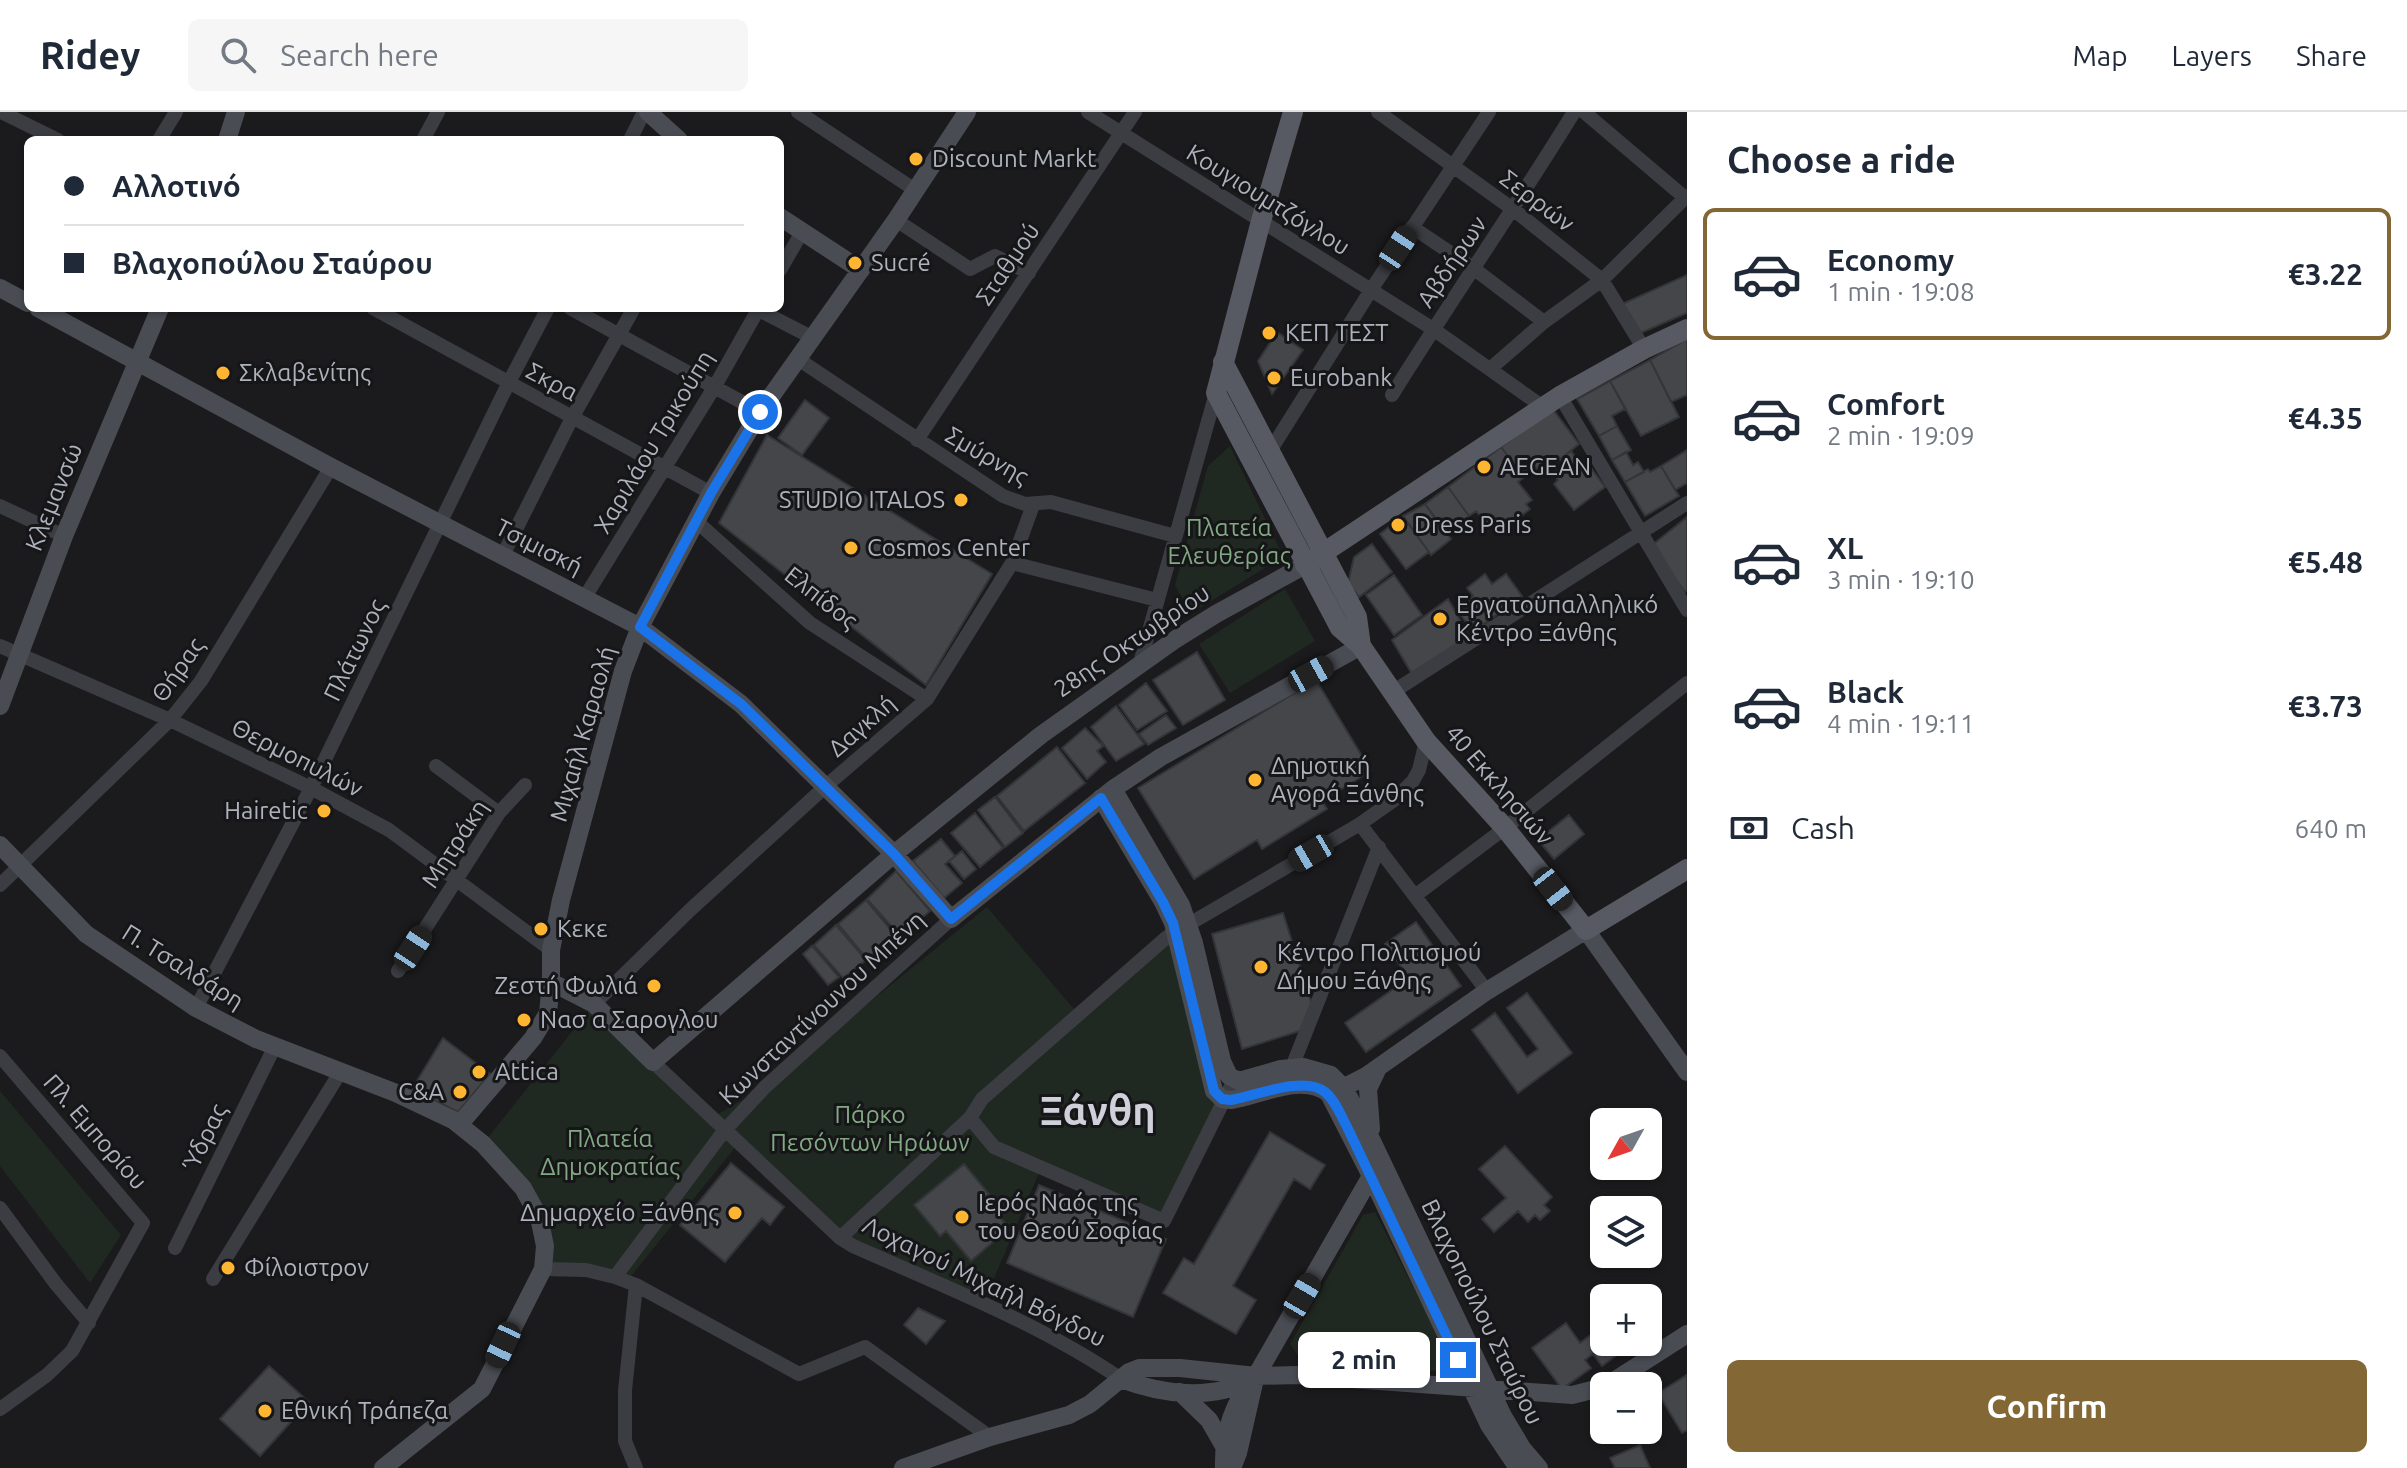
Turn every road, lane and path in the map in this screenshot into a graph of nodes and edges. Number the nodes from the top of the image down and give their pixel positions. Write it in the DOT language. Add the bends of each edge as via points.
graph roads {
  1 [pos="1,112"];
  2 [pos="176,112"];
  3 [pos="236,112"];
  4 [pos="438,112"];
  5 [pos="646,112"];
  6 [pos="798,112"];
  7 [pos="967,112"];
  8 [pos="1088,112"];
  9 [pos="1135,112"];
  10 [pos="1293,112"];
  11 [pos="1378,112"];
  12 [pos="1489,112"];
  13 [pos="1574,112"];
  14 [pos="1584,112"];
  15 [pos="1121,134"];
  16 [pos="50,136"];
  17 [pos="161,136"];
  18 [pos="228,136"];
  19 [pos="425,136"];
  20 [pos="632,136"];
  21 [pos="674,136"];
  22 [pos="1451,166"];
  23 [pos="915,190"];
  24 [pos="1686,196"];
  25 [pos="1514,210"];
  26 [pos="784,220"];
  27 [pos="896,220"];
  28 [pos="1261,221"];
  29 [pos="1412,227"];
  30 [pos="802,232"];
  31 [pos="784,263"];
  32 [pos="1473,268"];
  33 [pos="861,270"];
  34 [pos="1029,273"];
  35 [pos="1602,280"];
  36 [pos="0,288"];
  37 [pos="1371,290"];
  38 [pos="24,301"];
  39 [pos="46,312"];
  40 [pos="158,312"];
  41 [pos="380,312"];
  42 [pos="546,312"];
  43 [pos="577,312"];
  44 [pos="632,312"];
  45 [pos="755,312"];
  46 [pos="764,312"];
  47 [pos="1544,322"];
  48 [pos="1433,329"];
  49 [pos="1687,329"];
  50 [pos="619,335"];
  51 [pos="813,338"];
  52 [pos="1644,349"];
  53 [pos="798,359"];
  54 [pos="136,360"];
  55 [pos="1223,362"];
  56 [pos="1491,368"];
  57 [pos="508,384"];
  58 [pos="715,386"];
  59 [pos="1216,393"];
  60 [pos="1392,395"];
  61 [pos="1552,401"];
  62 [pos="760,412"];
  63 [pos="572,418"];
  64 [pos="917,440"];
  65 [pos="1270,451"];
  66 [pos="331,467"];
  67 [pos="664,467"];
  68 [pos="711,493"];
  69 [pos="1687,503"];
  70 [pos="1033,505"];
  71 [pos="0,506"];
  72 [pos="696,521"];
  73 [pos="442,523"];
  74 [pos="1642,533"];
  75 [pos="64,536"];
  76 [pos="1175,536"];
  77 [pos="1324,553"];
  78 [pos="503,555"];
  79 [pos="1012,563"];
  80 [pos="1305,565"];
  81 [pos="585,597"];
  82 [pos="1157,600"];
  83 [pos="1687,610"];
  84 [pos="640,627"];
  85 [pos="0,646"];
  86 [pos="1361,646"];
  87 [pos="18,654"];
  88 [pos="1140,663"];
  89 [pos="1687,683"];
  90 [pos="1391,693"];
  91 [pos="927,699"];
  92 [pos="0,706"];
  93 [pos="170,720"];
  94 [pos="1426,741"];
  95 [pos="436,766"];
  96 [pos="525,785"];
  97 [pos="826,786"];
  98 [pos="311,788"];
  99 [pos="1107,793"];
  100 [pos="499,813"];
  101 [pos="1360,824"];
  102 [pos="1505,828"];
  103 [pos="0,845"];
  104 [pos="1379,847"];
  105 [pos="894,854"];
  106 [pos="21,866"];
  107 [pos="1687,869"];
  108 [pos="457,882"];
  109 [pos="0,885"];
  110 [pos="1416,895"];
  111 [pos="951,919"];
  112 [pos="1182,928"];
  113 [pos="1586,930"];
  114 [pos="551,950"];
  115 [pos="398,971"];
  116 [pos="551,982"];
  117 [pos="1487,991"];
  118 [pos="594,1004"];
  119 [pos="196,1008"];
  120 [pos="275,1046"];
  121 [pos="0,1056"];
  122 [pos="653,1062"];
  123 [pos="1292,1067"];
  124 [pos="1378,1067"];
  125 [pos="341,1071"];
  126 [pos="1687,1072"];
  127 [pos="1234,1080"];
  128 [pos="1336,1091"];
  129 [pos="1224,1100"];
  130 [pos="970,1118"];
  131 [pos="459,1125"];
  132 [pos="724,1131"];
  133 [pos="1373,1143"];
  134 [pos="1371,1176"];
  135 [pos="0,1208"];
  136 [pos="840,1238"];
  137 [pos="175,1248"];
  138 [pos="543,1269"];
  139 [pos="615,1277"];
  140 [pos="213,1279"];
  141 [pos="636,1285"];
  142 [pos="89,1323"];
  143 [pos="1687,1334"];
  144 [pos="1627,1372"];
  145 [pos="1256,1376"];
  146 [pos="1121,1379"];
  147 [pos="1480,1387"];
  148 [pos="1590,1390"];
  149 [pos="1180,1392"];
  150 [pos="0,1409"];
  151 [pos="990,1437"];
  152 [pos="1225,1448"];
  153 [pos="383,1468"];
  154 [pos="636,1468"];
  155 [pos="903,1468"];
  156 [pos="1224,1468"];
  157 [pos="1232,1468"];
  158 [pos="1518,1468"];
  159 [pos="1539,1468"];
  1 -- 16 [label="street"];
  2 -- 17 [label="street"];
  3 -- 18 [label="street"];
  4 -- 19 [label="street"];
  5 -- 20 [label="street"];
  5 -- 21 [label="street"];
  6 -- 23 [label="street"];
  7 -- 23 [label="street, Μιχαήλ Καραολή"];
  8 -- 15 [label="street, Κουγιουμτζόγλου"];
  9 -- 15 [label="street, Σταθμού"];
  10 -- 28 [label="main road"];
  11 -- 22 [label="street, Σερρών"];
  12 -- 22 [label="street"];
  13 -- 25 [label="street, Αβδήρων"];
  14 -- 24 [label="street"];
  15 -- 28 [label="street, Κουγιουμτζόγλου"];
  15 -- 34 [label="street, Σταθμού"];
  22 -- 25 [label="street, Σερρών"];
  22 -- 29 [label="street"];
  23 -- 27 [label="street, Μιχαήλ Καραολή"];
  24 -- 35 [label="street"];
  25 -- 32 [label="street, Αβδήρων"];
  25 -- 35 [label="street, Σερρών"];
  26 -- 30 [label="street"];
  27 -- 33 [label="street, Μιχαήλ Καραολή"];
  27 -- 34 [label="street" via="970,269 995,256"];
  28 -- 37 [label="street, Κουγιουμτζόγλου"];
  28 -- 55 [label="main road"];
  29 -- 32 [label="street"];
  29 -- 37 [label="street"];
  30 -- 31 [label="street"];
  30 -- 33 [label="street"];
  32 -- 47 [label="street"];
  32 -- 48 [label="street, Αβδήρων"];
  33 -- 51 [label="street, Μιχαήλ Καραολή"];
  34 -- 64 [label="street, Σταθμού"];
  35 -- 47 [label="street"];
  35 -- 52 [label="street, Σερρών"];
  36 -- 38 [label="street"];
  37 -- 48 [label="street, Κουγιουμτζόγλου"];
  37 -- 65 [label="street"];
  39 -- 54 [label="street, Τσιμισκή"];
  40 -- 54 [label="street, Κλεμανσώ"];
  41 -- 57 [label="street, Σκρα"];
  42 -- 57 [label="street, Πλάτωνος"];
  43 -- 50 [label="street"];
  44 -- 50 [label="street"];
  45 -- 58 [label="street, Χαριλάου Τρικούπη"];
  46 -- 51 [label="street"];
  47 -- 56 [label="street"];
  48 -- 56 [label="street, Κουγιουμτζόγλου"];
  48 -- 60 [label="street, Αβδήρων"];
  49 -- 52 [label="main road, 28ης Οκτωβρίου"];
  50 -- 58 [label="street"];
  50 -- 63 [label="street"];
  51 -- 53 [label="street, Μιχαήλ Καραολή"];
  52 -- 61 [label="main road, 28ης Οκτωβρίου"];
  53 -- 62 [label="street, Μιχαήλ Καραολή"];
  53 -- 64 [label="street, Σμύρνης"];
  54 -- 66 [label="street, Τσιμισκή"];
  54 -- 75 [label="street, Κλεμανσώ"];
  55 -- 59 [label="main road"];
  55 -- 65 [label="main road, 40 Εκκλησιών"];
  56 -- 61 [label="street, Κουγιουμτζόγλου"];
  57 -- 63 [label="street, Σκρα"];
  57 -- 73 [label="street, Πλάτωνος"];
  58 -- 62 [label="street"];
  58 -- 67 [label="street, Χαριλάου Τρικούπη"];
  59 -- 76 [label="street"];
  59 -- 80 [label="main road, 40 Εκκλησιών"];
  61 -- 74 [label="street"];
  61 -- 77 [label="main road, 28ης Οκτωβρίου"];
  62 -- 68 [label="street, Μιχαήλ Καραολή"];
  63 -- 67 [label="street, Σκρα"];
  63 -- 78 [label="street"];
  64 -- 70 [label="street, Σμύρνης" via="1003,496"];
  65 -- 77 [label="main road, 40 Εκκλησιών"];
  66 -- 73 [label="street, Τσιμισκή"];
  66 -- 93 [label="street, Θήρας" via="201,681"];
  67 -- 68 [label="street, Σκρα"];
  67 -- 81 [label="street, Χαριλάου Τρικούπη"];
  68 -- 72 [label="street, Μιχαήλ Καραολή"];
  69 -- 74 [label="street"];
  70 -- 76 [label="street, Σμύρνης" via="1051,502"];
  70 -- 79 [label="street, Δαγκλή"];
  71 -- 75 [label="street"];
  72 -- 84 [label="street, Μιχαήλ Καραολή"];
  72 -- 91 [label="street, Ελπίδος" via="810,623"];
  73 -- 78 [label="street, Τσιμισκή"];
  73 -- 98 [label="street, Πλάτωνος"];
  74 -- 83 [label="street"];
  74 -- 90 [label="street"];
  75 -- 87 [label="street, Κλεμανσώ"];
  76 -- 82 [label="street"];
  77 -- 80 [label="main road, 28ης Οκτωβρίου"];
  77 -- 86 [label="main road, 40 Εκκλησιών" via="1357,617"];
  78 -- 81 [label="street, Τσιμισκή"];
  79 -- 82 [label="street"];
  79 -- 91 [label="street, Δαγκλή"];
  80 -- 86 [label="main road, 40 Εκκλησιών" via="1340,628"];
  80 -- 88 [label="street, 28ης Οκτωβρίου"];
  81 -- 84 [label="street, Τσιμισκή"];
  82 -- 88 [label="street"];
  84 -- 97 [label="street, Τσιμισκή" via="741,704"];
  84 -- 114 [label="street, Μιχαήλ Καραολή" via="613,707"];
  85 -- 87 [label="street, Θερμοπυλών"];
  86 -- 90 [label="main road, 40 Εκκλησιών"];
  86 -- 99 [label="street" via="1161,757"];
  87 -- 92 [label="street, Κλεμανσώ"];
  87 -- 93 [label="street, Θερμοπυλών"];
  88 -- 105 [label="street, 28ης Οκτωβρίου"];
  89 -- 102 [label="street"];
  90 -- 94 [label="main road, 40 Εκκλησιών"];
  91 -- 97 [label="street, Δαγκλή"];
  93 -- 98 [label="street, Θερμοπυλών"];
  93 -- 106 [label="street, Θήρας"];
  94 -- 101 [label="street" via="1413,781"];
  94 -- 102 [label="main road, 40 Εκκλησιών"];
  95 -- 100 [label="street"];
  96 -- 100 [label="street, Μητράκη"];
  97 -- 105 [label="street, Τσιμισκή"];
  97 -- 118 [label="street, Δαγκλή"];
  98 -- 108 [label="street, Θερμοπυλών" via="389,830"];
  98 -- 119 [label="street, Πλάτωνος"];
  99 -- 111 [label="street"];
  99 -- 112 [label="street"];
  100 -- 108 [label="street, Μητράκη"];
  101 -- 104 [label="street"];
  101 -- 112 [label="street"];
  102 -- 110 [label="street"];
  102 -- 113 [label="main road, 40 Εκκλησιών"];
  103 -- 106 [label="street, Π. Τσαλδάρη"];
  104 -- 110 [label="street"];
  104 -- 123 [label="street"];
  105 -- 111 [label="street, Τσιμισκή"];
  105 -- 122 [label="street, 28ης Οκτωβρίου"];
  106 -- 109 [label="street, Θήρας"];
  106 -- 119 [label="street, Π. Τσαλδάρη" via="86,934"];
  107 -- 113 [label="main road"];
  108 -- 114 [label="street, Θερμοπυλών"];
  108 -- 115 [label="street, Μητράκη"];
  110 -- 117 [label="street"];
  111 -- 132 [label="street, Κωνσταντίνουνου Μπένη" via="765,1087"];
  112 -- 127 [label="street" via="1222,1061"];
  112 -- 129 [label="street" via="1210,1078"];
  112 -- 130 [label="street" via="982,1099"];
  113 -- 117 [label="street"];
  113 -- 126 [label="street, 40 Εκκλησιών"];
  114 -- 116 [label="street, Μιχαήλ Καραολή"];
  116 -- 118 [label="street"];
  116 -- 131 [label="street, Μιχαήλ Καραολή" via="544,1022"];
  117 -- 124 [label="street"];
  118 -- 122 [label="street"];
  119 -- 120 [label="street, Π. Τσαλδάρη"];
  120 -- 125 [label="street, Π. Τσαλδάρη"];
  120 -- 137 [label="street, Ύδρας"];
  121 -- 142 [label="street, Πλ. Εμπορίου" via="143,1223"];
  122 -- 132 [label="street, Λοχαγού Μιχαήλ Βόγδου"];
  123 -- 127 [label="street"];
  123 -- 128 [label="street" via="1323,1072"];
  124 -- 128 [label="street"];
  124 -- 133 [label="street" via="1368,1089"];
  125 -- 131 [label="street, Π. Τσαλδάρη"];
  125 -- 140 [label="street"];
  127 -- 129 [label="street"];
  128 -- 129 [label="street" via="1300,1085"];
  128 -- 133 [label="street, Βλαχοπούλου Σταύρου"];
  128 -- 134 [label="street, Βλαχοπούλου Σταύρου"];
  129 -- 130 [label="street" via="1164,1221 994,1147"];
  130 -- 136 [label="street"];
  131 -- 138 [label="street, Π. Τσαλδάρη" via="523,1188 539,1217"];
  132 -- 136 [label="street, Λοχαγού Μιχαήλ Βόγδου"];
  132 -- 139 [label="street, Κωνσταντίνουνου Μπένη"];
  133 -- 134 [label="street"];
  133 -- 147 [label="street, Βλαχοπούλου Σταύρου"];
  134 -- 145 [label="street"];
  134 -- 147 [label="street, Βλαχοπούλου Σταύρου"];
  135 -- 142 [label="street"];
  136 -- 146 [label="street, Λοχαγού Μιχαήλ Βόγδου" via="983,1304"];
  138 -- 139 [label="street"];
  138 -- 153 [label="street" via="482,1389"];
  139 -- 141 [label="street"];
  141 -- 151 [label="street" via="799,1374 865,1347"];
  141 -- 154 [label="street" via="625,1441"];
  142 -- 150 [label="street" via="54,1369"];
  143 -- 144 [label="street"];
  145 -- 146 [label="street, Λοχαγού Μιχαήλ Βόγδου" via="1139,1368"];
  145 -- 147 [label="street"];
  145 -- 149 [label="street, Λοχαγού Μιχαήλ Βόγδου" via="1215,1393"];
  145 -- 152 [label="street" via="1236,1402"];
  145 -- 157 [label="street"];
  146 -- 149 [label="street, Λοχαγού Μιχαήλ Βόγδου"];
  146 -- 151 [label="street" via="1082,1409"];
  147 -- 148 [label="street" via="1572,1395"];
  147 -- 158 [label="street, Βλαχοπούλου Σταύρου" via="1489,1425"];
  147 -- 159 [label="street, Βλαχοπούλου Σταύρου"];
  149 -- 152 [label="street" via="1201,1410"];
  151 -- 155 [label="street"];
  152 -- 156 [label="street"];
}
